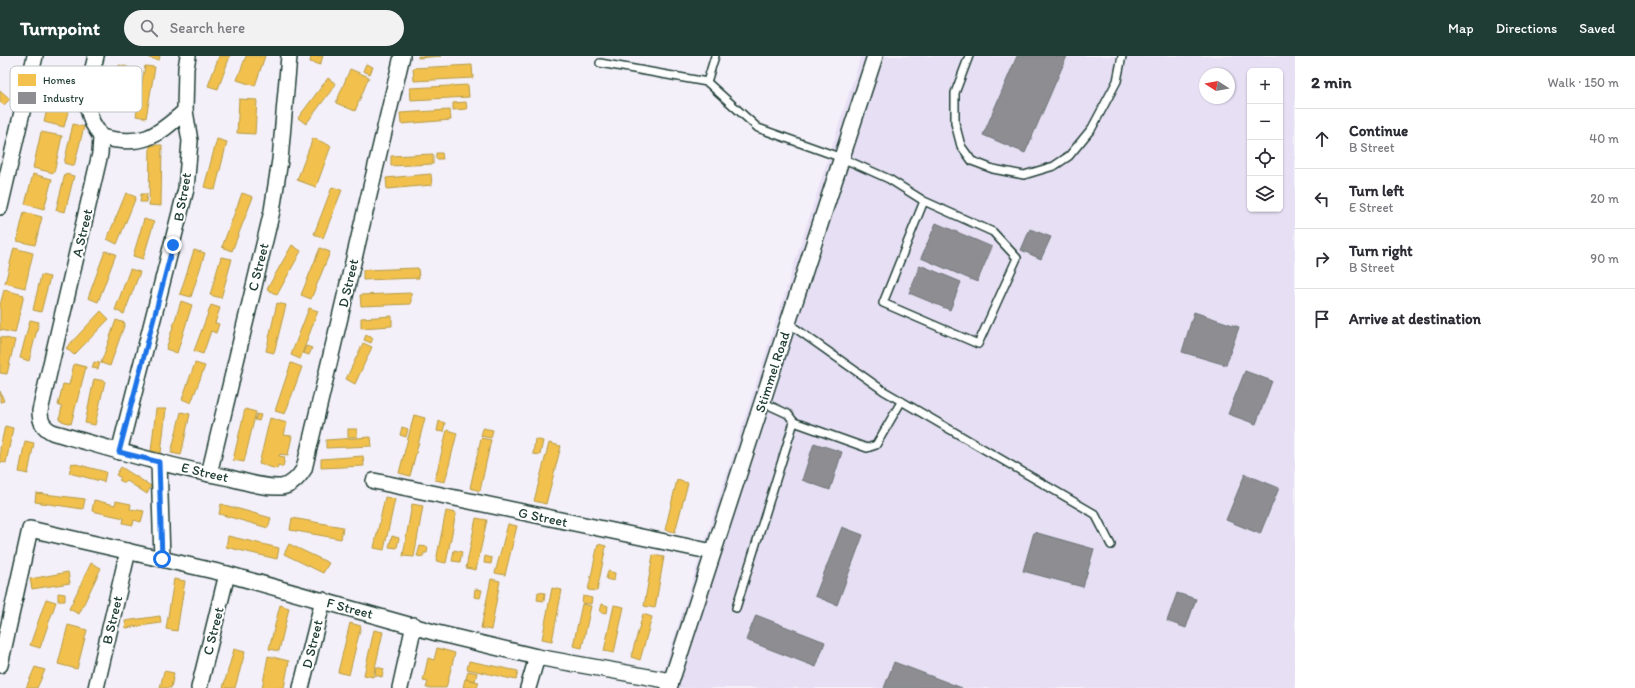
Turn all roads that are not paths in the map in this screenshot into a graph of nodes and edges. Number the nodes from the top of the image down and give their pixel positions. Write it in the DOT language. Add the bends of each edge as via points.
graph roads {
  1 [pos="35,56"];
  2 [pos="96,56"];
  3 [pos="188,56"];
  4 [pos="288,56"];
  5 [pos="402,56"];
  6 [pos="715,56"];
  7 [pos="875,56"];
  8 [pos="969,56"];
  9 [pos="1122,56"];
  10 [pos="600,63"];
  11 [pos="33,66"];
  12 [pos="94,66"];
  13 [pos="707,82"];
  14 [pos="185,111"];
  15 [pos="22,112"];
  16 [pos="89,112"];
  17 [pos="101,137"];
  18 [pos="842,158"];
  19 [pos="924,201"];
  20 [pos="0,207"];
  21 [pos="788,323"];
  22 [pos="762,402"];
  23 [pos="901,402"];
  24 [pos="40,411"];
  25 [pos="794,422"];
  26 [pos="119,452"];
  27 [pos="159,462"];
  28 [pos="209,474"];
  29 [pos="374,480"];
  30 [pos="268,486"];
  31 [pos="1111,545"];
  32 [pos="128,551"];
  33 [pos="714,552"];
  34 [pos="162,559"];
  35 [pos="227,574"];
  36 [pos="323,600"];
  37 [pos="736,608"];
  38 [pos="414,625"];
  39 [pos="537,657"];
  40 [pos="0,665"];
  41 [pos="670,685"];
  42 [pos="96,688"];
  43 [pos="199,688"];
  44 [pos="301,688"];
  45 [pos="400,688"];
  46 [pos="528,688"];
  1 -- 11 [label="street"];
  2 -- 12 [label="street"];
  3 -- 14 [label="street, B Street"];
  4 -- 28 [label="street, C Street" via="280,160 272,211"];
  5 -- 30 [label="street, D Street" via="304,469 296,480 283,487"];
  6 -- 13 [label="lane"];
  7 -- 18 [label="street, Stimmel Road"];
  8 -- 9 [label="lane" via="955,93 955,122 961,146 972,161 993,170 1024,175 1054,166 1069,156 1092,128 1117,81"];
  10 -- 13 [label="lane"];
  13 -- 18 [label="lane" via="758,128"];
  14 -- 17 [label="street" via="167,128 149,138 122,142"];
  14 -- 26 [label="street, B Street" via="190,141 186,189"];
  15 -- 20 [label="street"];
  16 -- 17 [label="street"];
  17 -- 24 [label="street, A Street" via="100,154"];
  18 -- 19 [label="lane" via="889,179"];
  18 -- 21 [label="street, Stimmel Road"];
  19 -- 19 [label="lane" via="883,303 978,344 1017,258 993,232"];
  21 -- 22 [label="street, Stimmel Road"];
  21 -- 23 [label="lane"];
  22 -- 25 [label="lane" via="788,414"];
  22 -- 33 [label="street, Stimmel Road"];
  23 -- 25 [label="lane" via="876,445 867,448"];
  23 -- 31 [label="lane" via="1095,514"];
  24 -- 26 [label="street, E Street" via="40,420 44,428"];
  25 -- 37 [label="lane"];
  26 -- 27 [label="street, E Street"];
  27 -- 28 [label="street, E Street"];
  27 -- 34 [label="street"];
  28 -- 30 [label="street, E Street"];
  29 -- 33 [label="street, G Street"];
  32 -- 34 [label="street, F Street"];
  32 -- 40 [label="street, F Street" via="30,529"];
  32 -- 42 [label="street, B Street"];
  33 -- 41 [label="street, Stimmel Road"];
  34 -- 35 [label="street, F Street"];
  35 -- 36 [label="street, F Street"];
  35 -- 43 [label="street, C Street"];
  36 -- 38 [label="street, F Street"];
  36 -- 44 [label="street, D Street"];
  38 -- 39 [label="street, F Street"];
  38 -- 45 [label="street"];
  39 -- 41 [label="street, F Street"];
  39 -- 46 [label="street"];
}
